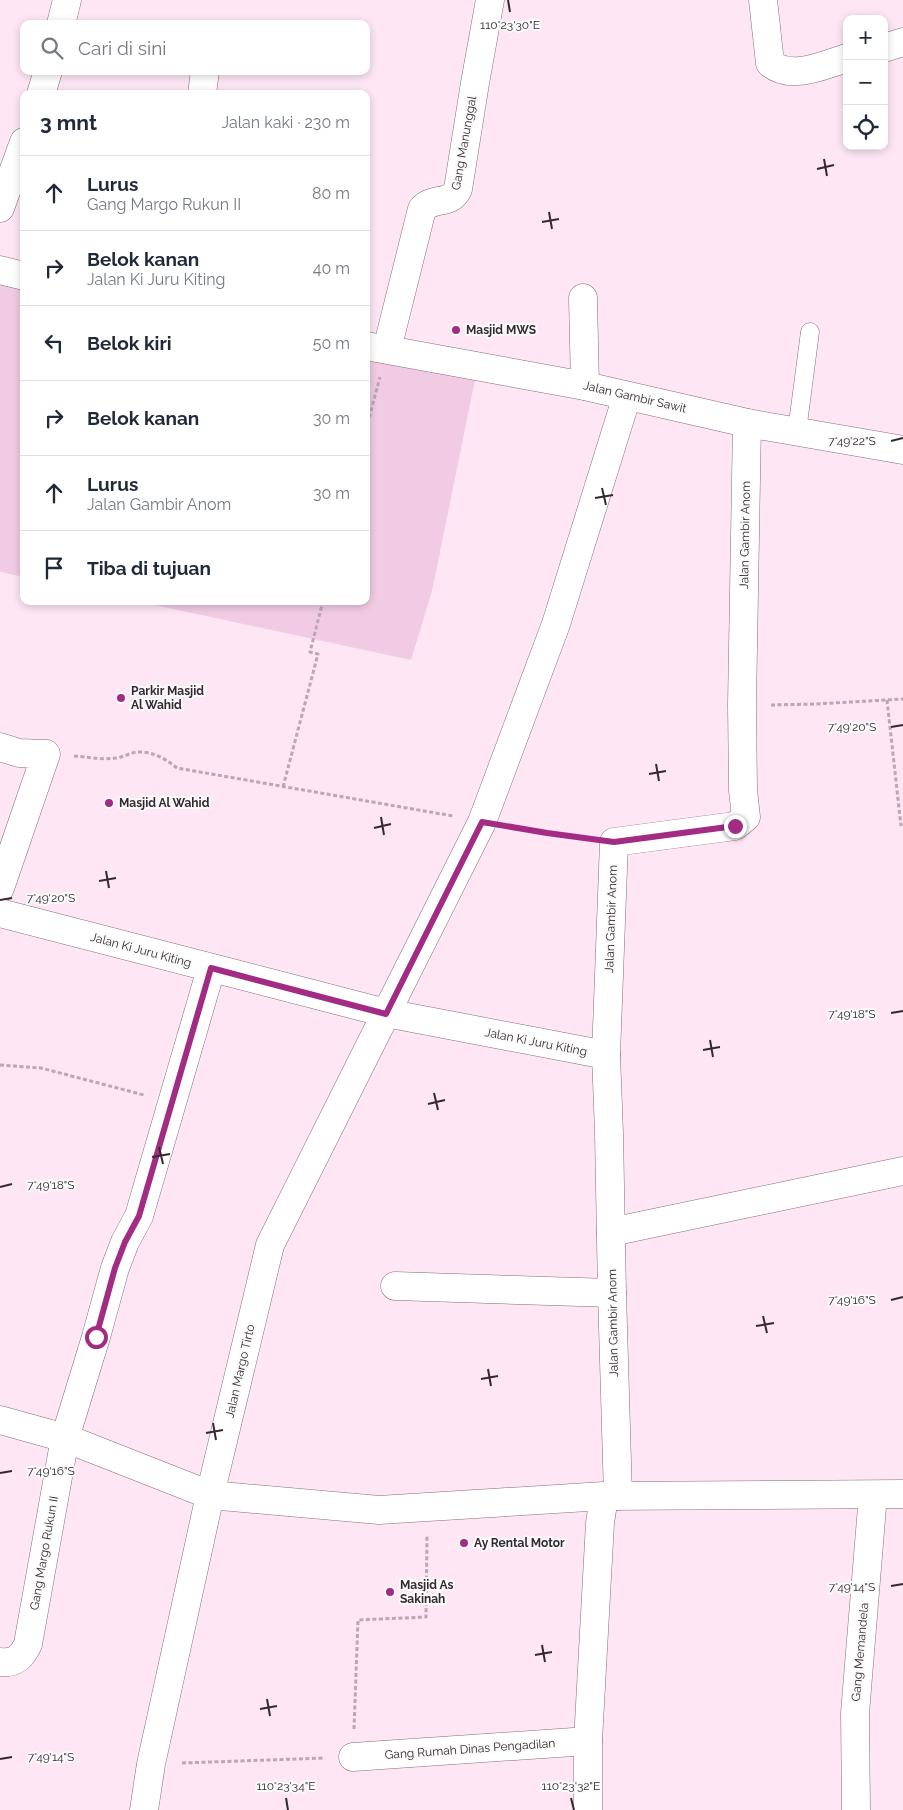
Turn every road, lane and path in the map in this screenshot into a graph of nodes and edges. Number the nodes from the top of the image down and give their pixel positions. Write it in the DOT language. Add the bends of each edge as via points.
graph roads {
  1 [pos="67,0"];
  2 [pos="490,0"];
  3 [pos="763,0"];
  4 [pos="62,20"];
  5 [pos="903,42"];
  6 [pos="888,47"];
  7 [pos="843,59"];
  8 [pos="204,75"];
  9 [pos="203,90"];
  10 [pos="20,153"];
  11 [pos="0,208"];
  12 [pos="0,270"];
  13 [pos="20,275"];
  14 [pos="583,298"];
  15 [pos="810,332"];
  16 [pos="376,348"];
  17 [pos="585,386"];
  18 [pos="627,396"];
  19 [pos="370,397"];
  20 [pos="747,423"];
  21 [pos="797,432"];
  22 [pos="903,450"];
  23 [pos="322,605"];
  24 [pos="903,699"];
  25 [pos="888,700"];
  26 [pos="742,705"];
  27 [pos="0,746"];
  28 [pos="46,754"];
  29 [pos="283,787"];
  30 [pos="482,822"];
  31 [pos="901,826"];
  32 [pos="614,842"];
  33 [pos="0,888"];
  34 [pos="0,913"];
  35 [pos="211,968"];
  36 [pos="386,1014"];
  37 [pos="606,1055"];
  38 [pos="0,1065"];
  39 [pos="172,1102"];
  40 [pos="903,1171"];
  41 [pos="611,1232"];
  42 [pos="395,1286"];
  43 [pos="612,1293"];
  44 [pos="0,1420"];
  45 [pos="65,1438"];
  46 [pos="903,1494"];
  47 [pos="210,1495"];
  48 [pos="874,1495"];
  49 [pos="611,1496"];
  50 [pos="427,1506"];
  51 [pos="0,1662"];
  52 [pos="588,1741"];
  53 [pos="353,1758"];
  54 [pos="151,1764"];
  55 [pos="144,1810"];
  56 [pos="588,1810"];
  57 [pos="856,1810"];
  1 -- 4 [label="street"];
  2 -- 16 [label="street, Gang Manunggal" via="458,189 455,196 432,202 422,209"];
  3 -- 7 [label="street" via="770,63 777,69 802,71"];
  5 -- 6 [label="street"];
  8 -- 9 [label="street"];
  10 -- 11 [label="street"];
  12 -- 13 [label="street"];
  14 -- 17 [label="street"];
  15 -- 21 [label="lane"];
  16 -- 17 [label="street, Jalan Gambir Sawit"];
  16 -- 19 [label="path"];
  17 -- 18 [label="street, Jalan Gambir Sawit"];
  18 -- 20 [label="street, Jalan Gambir Sawit"];
  18 -- 30 [label="street, Jalan Margo Tirto" via="556,624"];
  20 -- 21 [label="street, Jalan Gambir Sawit"];
  20 -- 26 [label="street, Jalan Gambir Anom"];
  21 -- 22 [label="street, Jalan Gambir Sawit"];
  23 -- 29 [label="path" via="310,652 318,654"];
  24 -- 25 [label="path"];
  25 -- 26 [label="path"];
  25 -- 31 [label="path"];
  26 -- 32 [label="street, Jalan Gambir Anom" via="746,817 742,822 735,826"];
  27 -- 28 [label="street" via="19,753"];
  28 -- 29 [label="path" via="106,759 138,752 154,754 166,758 177,768"];
  28 -- 33 [label="street"];
  29 -- 30 [label="path"];
  30 -- 32 [label="path"];
  30 -- 36 [label="street, Jalan Margo Tirto"];
  32 -- 37 [label="street, Jalan Gambir Anom"];
  34 -- 35 [label="street, Jalan Ki Juru Kiting"];
  35 -- 36 [label="street, Jalan Ki Juru Kiting"];
  35 -- 39 [label="street, Gang Margo Rukun II"];
  36 -- 37 [label="street, Jalan Ki Juru Kiting"];
  36 -- 47 [label="street, Jalan Margo Tirto" via="270,1245"];
  37 -- 41 [label="street, Jalan Gambir Anom"];
  38 -- 39 [label="path" via="42,1068"];
  39 -- 45 [label="street, Gang Margo Rukun II" via="139,1216 115,1268"];
  40 -- 41 [label="street"];
  41 -- 43 [label="street, Jalan Gambir Anom"];
  42 -- 43 [label="street"];
  43 -- 49 [label="street, Jalan Gambir Anom"];
  44 -- 45 [label="street"];
  45 -- 47 [label="street"];
  45 -- 51 [label="street, Gang Margo Rukun II" via="28,1644 18,1659"];
  46 -- 48 [label="street"];
  47 -- 50 [label="street" via="379,1510"];
  47 -- 54 [label="street, Jalan Margo Tirto"];
  48 -- 49 [label="street"];
  48 -- 57 [label="street, Gang Memandela" via="855,1712"];
  49 -- 50 [label="street"];
  49 -- 52 [label="street, Jalan Gambir Anom" via="600,1523"];
  50 -- 53 [label="path" via="426,1617 358,1620"];
  52 -- 53 [label="street, Gang Rumah Dinas Pengadilan"];
  52 -- 56 [label="street, Jalan Gambir Anom"];
  53 -- 54 [label="path"];
  54 -- 55 [label="street, Jalan Margo Tirto"];
}
